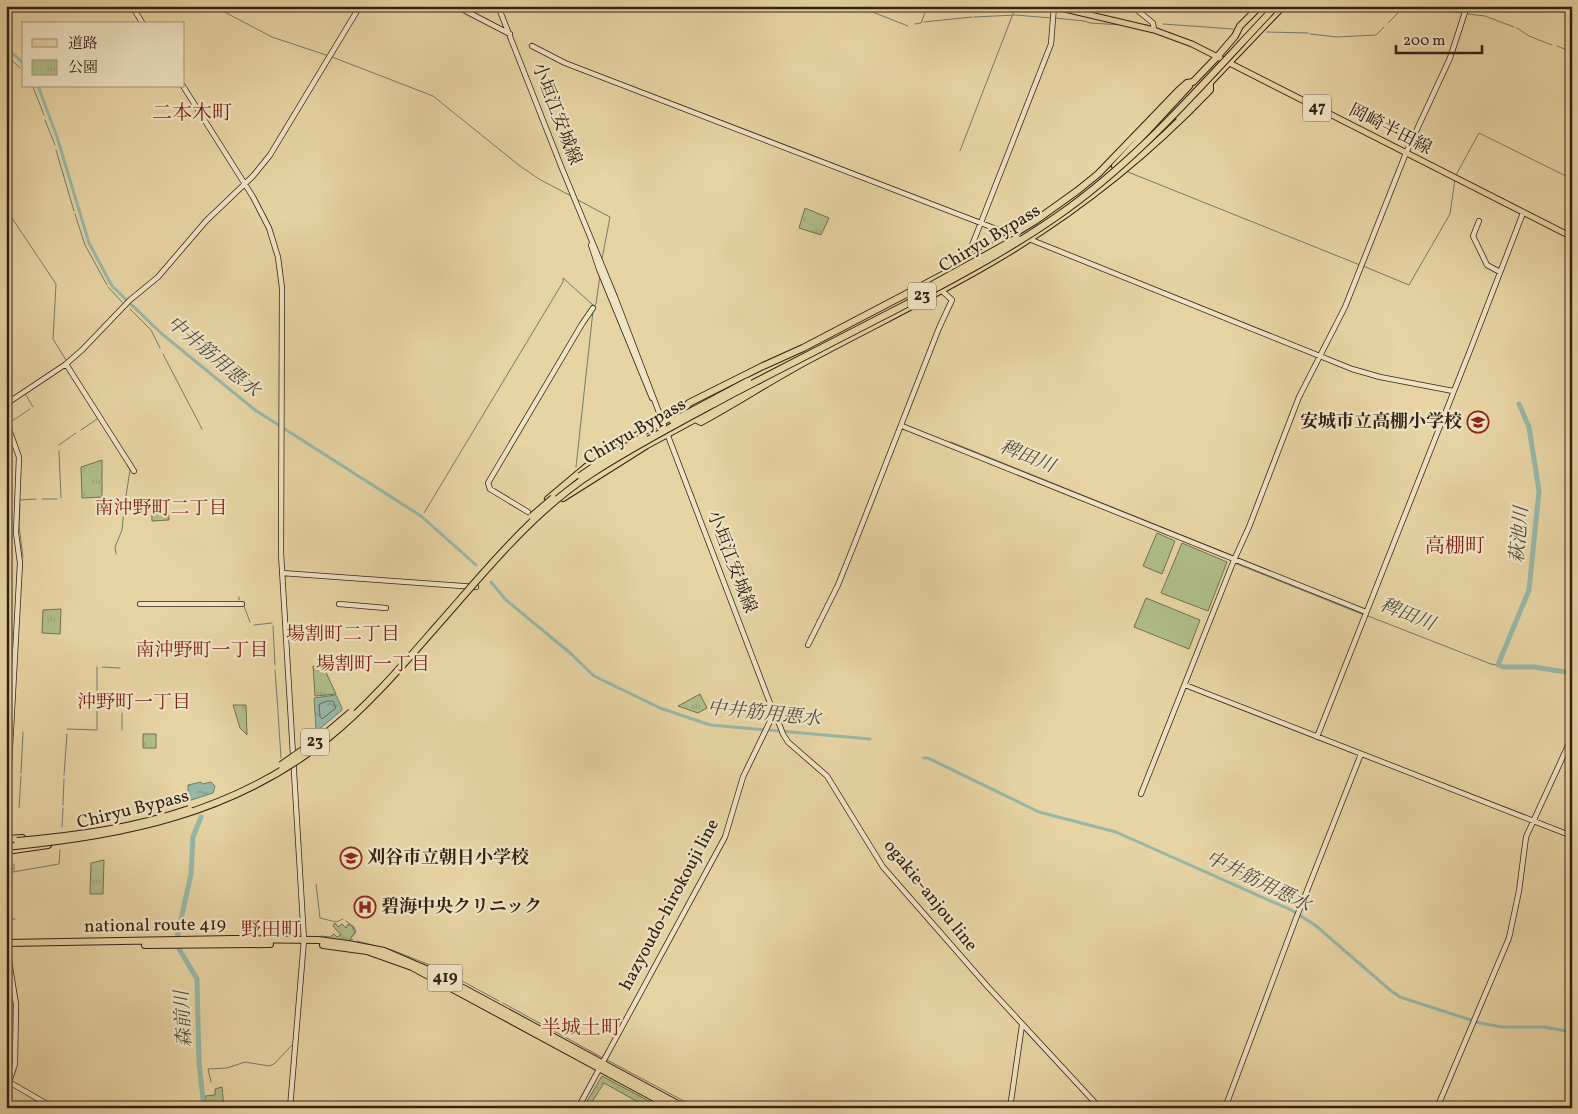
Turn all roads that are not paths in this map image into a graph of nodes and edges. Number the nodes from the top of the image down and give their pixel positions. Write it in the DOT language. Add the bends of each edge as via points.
graph roads {
  1 [pos="132,6"];
  2 [pos="360,6"];
  3 [pos="456,6"];
  4 [pos="498,6"];
  5 [pos="1053,6"];
  6 [pos="1132,6"];
  7 [pos="1260,6"];
  8 [pos="1265,6"];
  9 [pos="1274,6"];
  10 [pos="1283,6"];
  11 [pos="1287,6"];
  12 [pos="1468,6"];
  13 [pos="142,22"];
  14 [pos="1154,30"];
  15 [pos="1259,30"];
  16 [pos="510,34"];
  17 [pos="1235,36"];
  18 [pos="532,46"];
  19 [pos="1217,57"];
  20 [pos="1228,62"];
  21 [pos="1193,82"];
  22 [pos="1210,82"];
  23 [pos="184,88"];
  24 [pos="1406,153"];
  25 [pos="1116,166"];
  26 [pos="244,184"];
  27 [pos="1094,189"];
  28 [pos="1523,213"];
  29 [pos="1478,221"];
  30 [pos="982,222"];
  31 [pos="588,232"];
  32 [pos="1012,235"];
  33 [pos="1572,237"];
  34 [pos="1029,239"];
  35 [pos="967,262"];
  36 [pos="1500,272"];
  37 [pos="931,281"];
  38 [pos="941,290"];
  39 [pos="593,308"];
  40 [pos="824,342"];
  41 [pos="1319,356"];
  42 [pos="802,358"];
  43 [pos="66,364"];
  44 [pos="1453,391"];
  45 [pos="6,404"];
  46 [pos="656,406"];
  47 [pos="682,411"];
  48 [pos="695,419"];
  49 [pos="6,422"];
  50 [pos="662,422"];
  51 [pos="902,426"];
  52 [pos="666,434"];
  53 [pos="134,471"];
  54 [pos="544,505"];
  55 [pos="528,512"];
  56 [pos="525,528"];
  57 [pos="1234,560"];
  58 [pos="282,573"];
  59 [pos="476,588"];
  60 [pos="140,604"];
  61 [pos="242,604"];
  62 [pos="339,604"];
  63 [pos="386,608"];
  64 [pos="1366,614"];
  65 [pos="808,646"];
  66 [pos="1185,685"];
  67 [pos="775,712"];
  68 [pos="1317,737"];
  69 [pos="1572,737"];
  70 [pos="1361,754"];
  71 [pos="1141,794"];
  72 [pos="6,822"];
  73 [pos="1533,822"];
  74 [pos="1572,836"];
  75 [pos="53,840"];
  76 [pos="6,841"];
  77 [pos="6,847"];
  78 [pos="6,851"];
  79 [pos="178,942"];
  80 [pos="303,942"];
  81 [pos="6,943"];
  82 [pos="7,947"];
  83 [pos="1022,1025"];
  84 [pos="602,1062"];
  85 [pos="9,1082"];
  86 [pos="6,1087"];
  87 [pos="54,1108"];
  88 [pos="290,1108"];
  89 [pos="578,1108"];
  90 [pos="673,1108"];
  91 [pos="685,1108"];
  92 [pos="1010,1108"];
  93 [pos="1100,1108"];
  94 [pos="1224,1108"];
  95 [pos="1438,1108"];
  1 -- 13 [label="street"];
  2 -- 26 [label="street" via="270,155"];
  3 -- 16 [label="street"];
  4 -- 16 [label="street, 小垣江安城線"];
  5 -- 14 [label="main road, 岡崎半田線 / 47"];
  5 -- 30 [label="street" via="1051,44"];
  6 -- 14 [label="street" via="1153,24"];
  7 -- 17 [label="highway, 23" via="1240,26"];
  8 -- 17 [label="highway, 23"];
  9 -- 25 [label="highway, Chiryu Bypass / 23, bridge"];
  9 -- 27 [label="highway, Chiryu Bypass / 23, bridge" via="1172,116"];
  10 -- 15 [label="highway, 23"];
  11 -- 15 [label="highway, 23" via="1265,30"];
  12 -- 24 [label="street" via="1450,58"];
  14 -- 19 [label="main road, 岡崎半田線 / 47"];
  15 -- 20 [label="highway, 23"];
  16 -- 31 [label="street, 小垣江安城線"];
  17 -- 19 [label="highway, 23"];
  18 -- 30 [label="street" via="566,63"];
  19 -- 20 [label="main road, 岡崎半田線 / 47"];
  19 -- 21 [label="highway, 23"];
  20 -- 22 [label="highway, 23"];
  20 -- 24 [label="main road, 岡崎半田線 / 47"];
  21 -- 25 [label="highway, 23"];
  21 -- 32 [label="highway, 23" via="1178,91 1098,174 1056,207"];
  22 -- 27 [label="highway, 23, bridge" via="1172,122"];
  22 -- 34 [label="highway, 23" via="1210,90 1142,155 1102,189"];
  23 -- 26 [label="street"];
  24 -- 28 [label="main road, 岡崎半田線 / 47"];
  24 -- 41 [label="street" via="1344,307"];
  25 -- 40 [label="highway, Chiryu Bypass / 23, bridge" via="1040,224"];
  26 -- 43 [label="street" via="206,221 158,277"];
  26 -- 58 [label="street" via="269,228 278,257 282,288"];
  27 -- 42 [label="highway, Chiryu Bypass / 23, bridge" via="1028,236 973,268"];
  28 -- 33 [label="main road, 岡崎半田線 / 47"];
  28 -- 36 [label="street"];
  29 -- 36 [label="street" via="1473,236 1487,265"];
  30 -- 32 [label="street"];
  30 -- 35 [label="street"];
  31 -- 46 [label="street"];
  31 -- 46 [label="street" via="599,269"];
  32 -- 35 [label="highway, 23"];
  34 -- 38 [label="highway, 23"];
  34 -- 41 [label="street"];
  35 -- 37 [label="highway, 23"];
  36 -- 44 [label="street"];
  37 -- 38 [label="street"];
  37 -- 47 [label="highway, 23" via="704,396"];
  38 -- 48 [label="highway, 23" via="804,362 724,410 701,422"];
  38 -- 51 [label="street" via="952,300"];
  39 -- 55 [label="street" via="488,483 490,489"];
  40 -- 47 [label="highway, 23"];
  40 -- 54 [label="highway, Chiryu Bypass / 23, bridge" via="623,448"];
  41 -- 44 [label="street" via="1368,374"];
  41 -- 57 [label="street"];
  42 -- 48 [label="highway, 23, bridge" via="790,368"];
  42 -- 56 [label="highway, Chiryu Bypass / 23, bridge" via="644,441 576,485"];
  43 -- 45 [label="street"];
  43 -- 53 [label="street"];
  44 -- 64 [label="street"];
  46 -- 50 [label="street, 小垣江安城線"];
  47 -- 50 [label="highway, 23"];
  48 -- 52 [label="highway, 23"];
  49 -- 72 [label="street" via="19,457 16,533 20,563"];
  50 -- 52 [label="street, 小垣江安城線"];
  50 -- 54 [label="highway, 23, bridge" via="586,467"];
  51 -- 57 [label="street"];
  51 -- 65 [label="street" via="838,585"];
  52 -- 56 [label="highway, 23, bridge" via="591,479"];
  52 -- 67 [label="street, 小垣江安城線"];
  54 -- 75 [label="highway, Chiryu Bypass / 23, bridge" via="513,535 375,689 324,735 272,772 213,800 161,818"];
  56 -- 75 [label="highway, Chiryu Bypass / 23, bridge" via="376,694 302,757 240,792 188,814 138,828"];
  57 -- 64 [label="street"];
  57 -- 66 [label="street"];
  58 -- 59 [label="street"];
  58 -- 80 [label="street"];
  60 -- 61 [label="street"];
  62 -- 63 [label="street"];
  64 -- 68 [label="street"];
  66 -- 68 [label="street"];
  66 -- 71 [label="street"];
  67 -- 83 [label="street, ogakie-anjou line" via="788,742 827,776 883,867"];
  67 -- 84 [label="street, hazyoudo-hirokouji line" via="743,777 724,837"];
  68 -- 70 [label="street"];
  69 -- 73 [label="street"];
  70 -- 73 [label="street"];
  70 -- 94 [label="street"];
  73 -- 74 [label="street"];
  73 -- 95 [label="street" via="1524,848 1509,938"];
  75 -- 76 [label="highway, Chiryu Bypass / 23, bridge"];
  75 -- 77 [label="highway, Chiryu Bypass / 23, bridge"];
  75 -- 78 [label="highway, bridge" via="46,846"];
  79 -- 80 [label="highway, national route 419 / 419"];
  79 -- 81 [label="highway, national route 419 / 419"];
  79 -- 82 [label="highway, national route 419 / 419" via="167,945"];
  80 -- 84 [label="highway, national route 419 / 419" via="367,951 412,967"];
  80 -- 88 [label="street"];
  81 -- 82 [label="street"];
  82 -- 85 [label="street" via="16,1004 14,1064"];
  83 -- 92 [label="street"];
  83 -- 93 [label="street, ogakie-anjou line"];
  84 -- 89 [label="street, hazyoudo-hirokouji line"];
  84 -- 90 [label="highway, 419"];
  84 -- 91 [label="highway, national route 419 / 419"];
  85 -- 86 [label="street"];
  85 -- 87 [label="street"];
}
